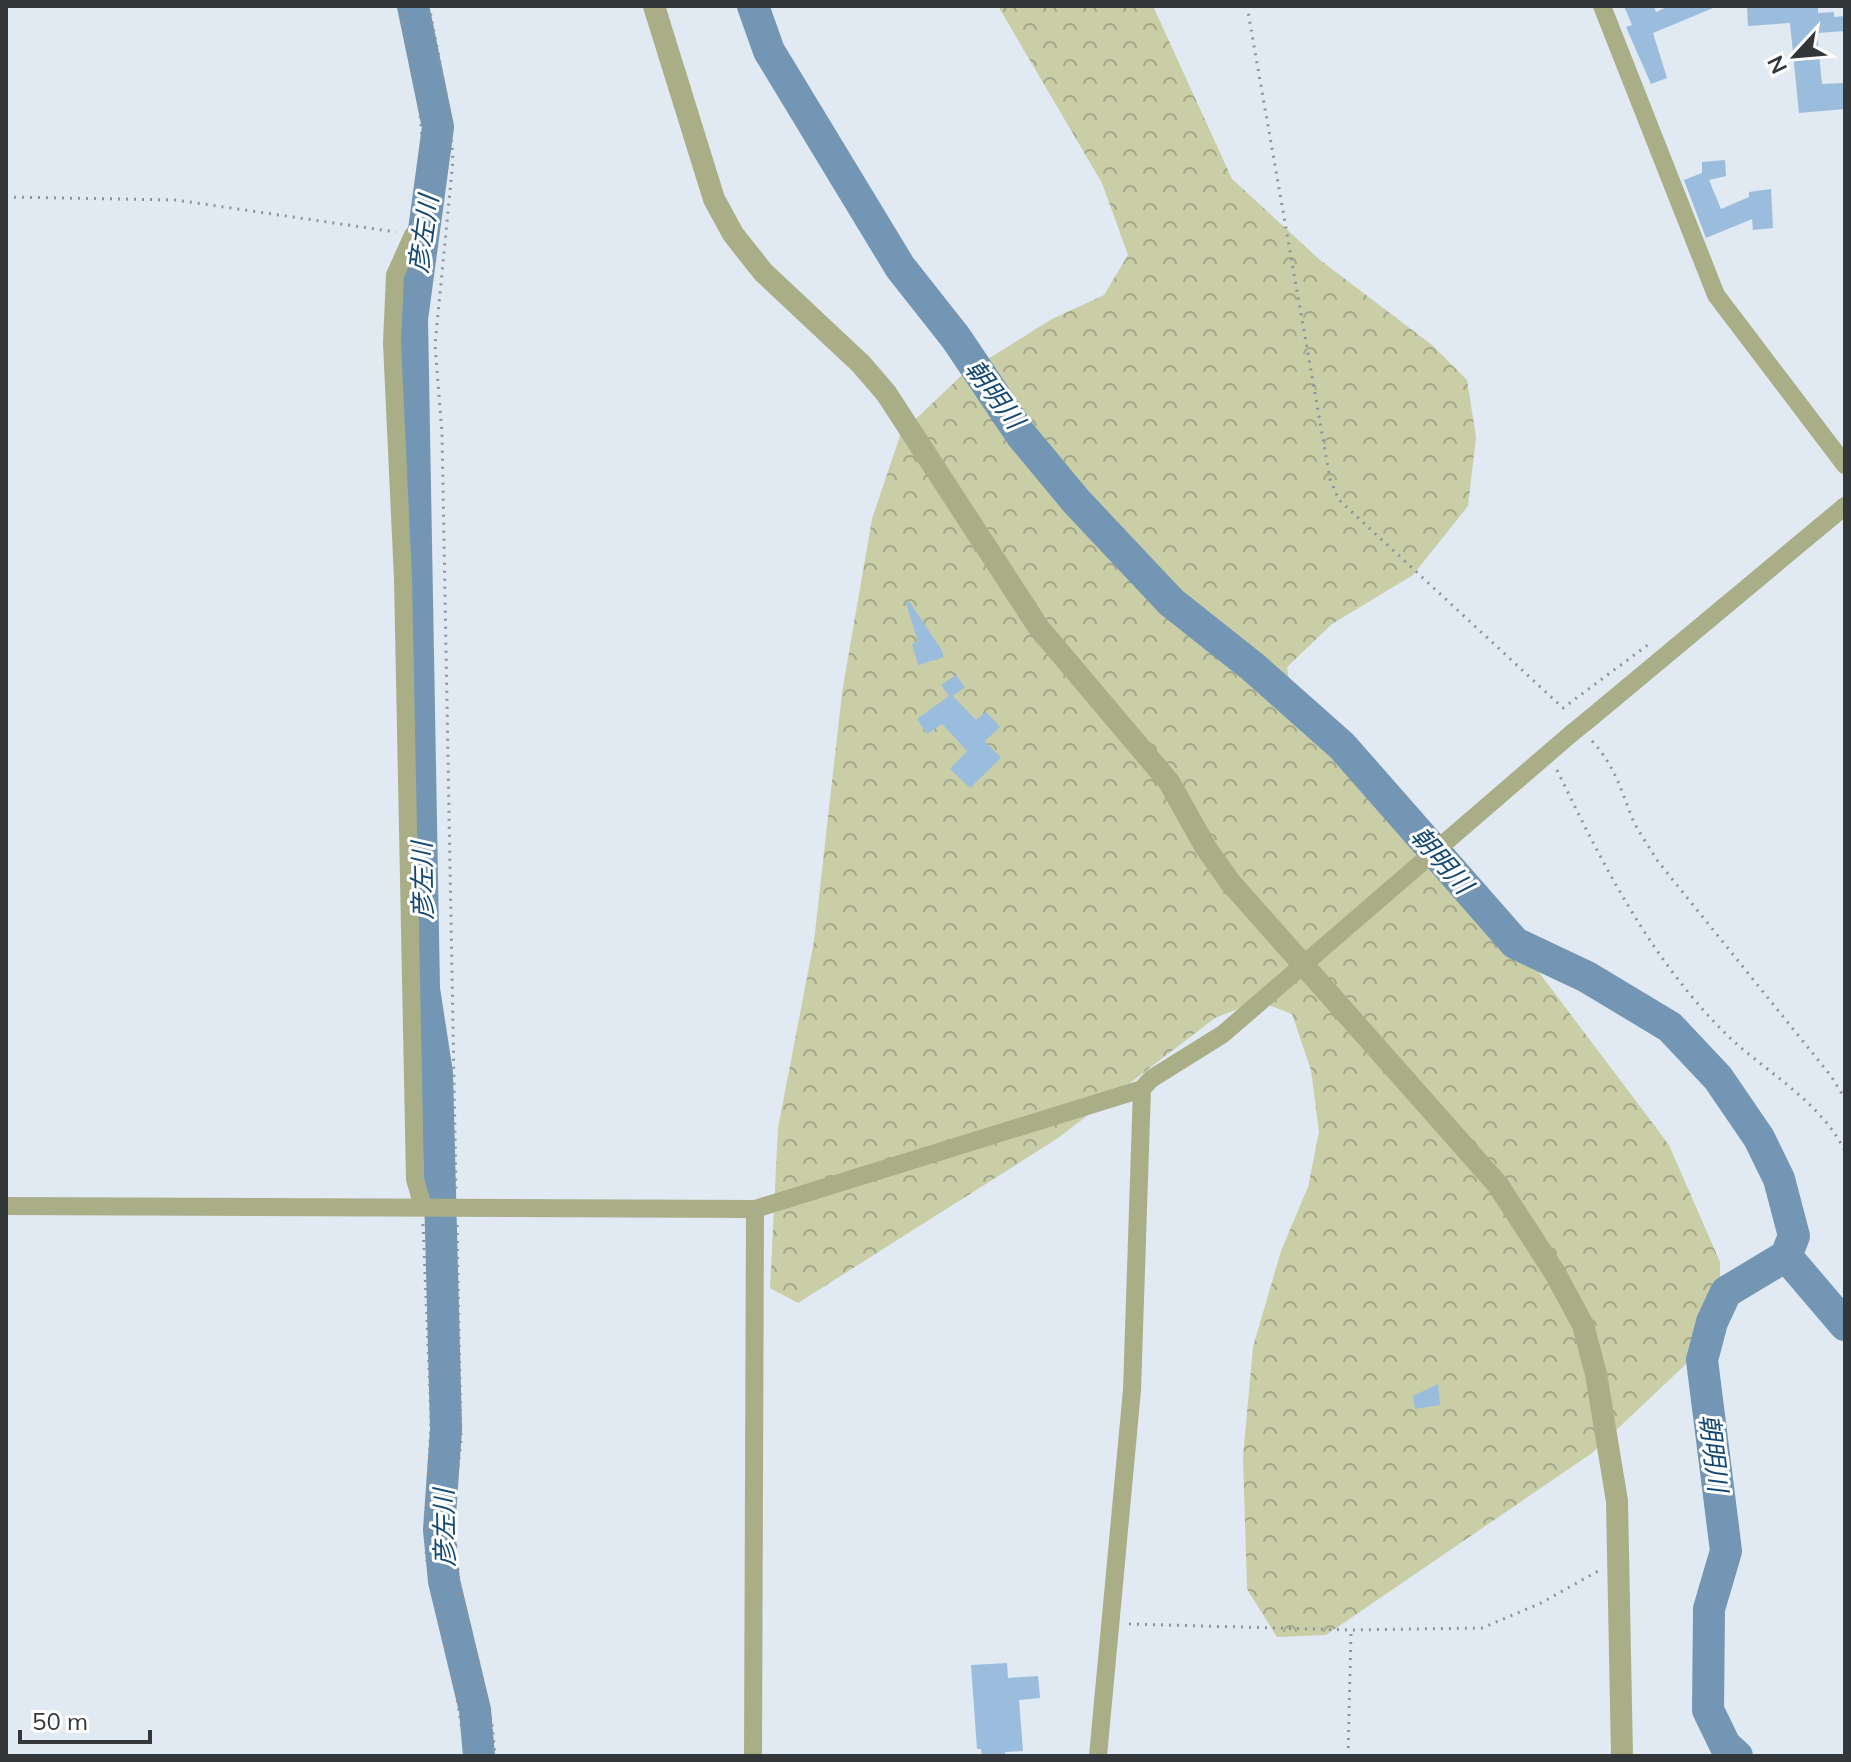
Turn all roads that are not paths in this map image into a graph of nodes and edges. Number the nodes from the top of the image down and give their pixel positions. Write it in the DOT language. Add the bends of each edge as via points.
graph roads {
  1 [pos="654,6"];
  2 [pos="1602,6"];
  3 [pos="413,235"];
  4 [pos="1845,465"];
  5 [pos="1845,506"];
  6 [pos="1305,965"];
  7 [pos="1142,1089"];
  8 [pos="6,1206"];
  9 [pos="425,1207"];
  10 [pos="755,1209"];
  11 [pos="753,1756"];
  12 [pos="1098,1756"];
  13 [pos="1622,1756"];
  1 -- 6 [label="street" via="714,199 733,234 763,272 886,393 1039,628 1169,782 1230,882"];
  2 -- 4 [label="street" via="1716,295"];
  3 -- 9 [label="street" via="395,275 392,343 403,579 415,1179"];
  5 -- 6 [label="street"];
  6 -- 7 [label="street" via="1223,1034"];
  6 -- 13 [label="street" via="1498,1185 1583,1325 1617,1501"];
  7 -- 10 [label="street"];
  7 -- 12 [label="street" via="1132,1390"];
  8 -- 9 [label="street"];
  9 -- 10 [label="street"];
  10 -- 11 [label="street"];
}
